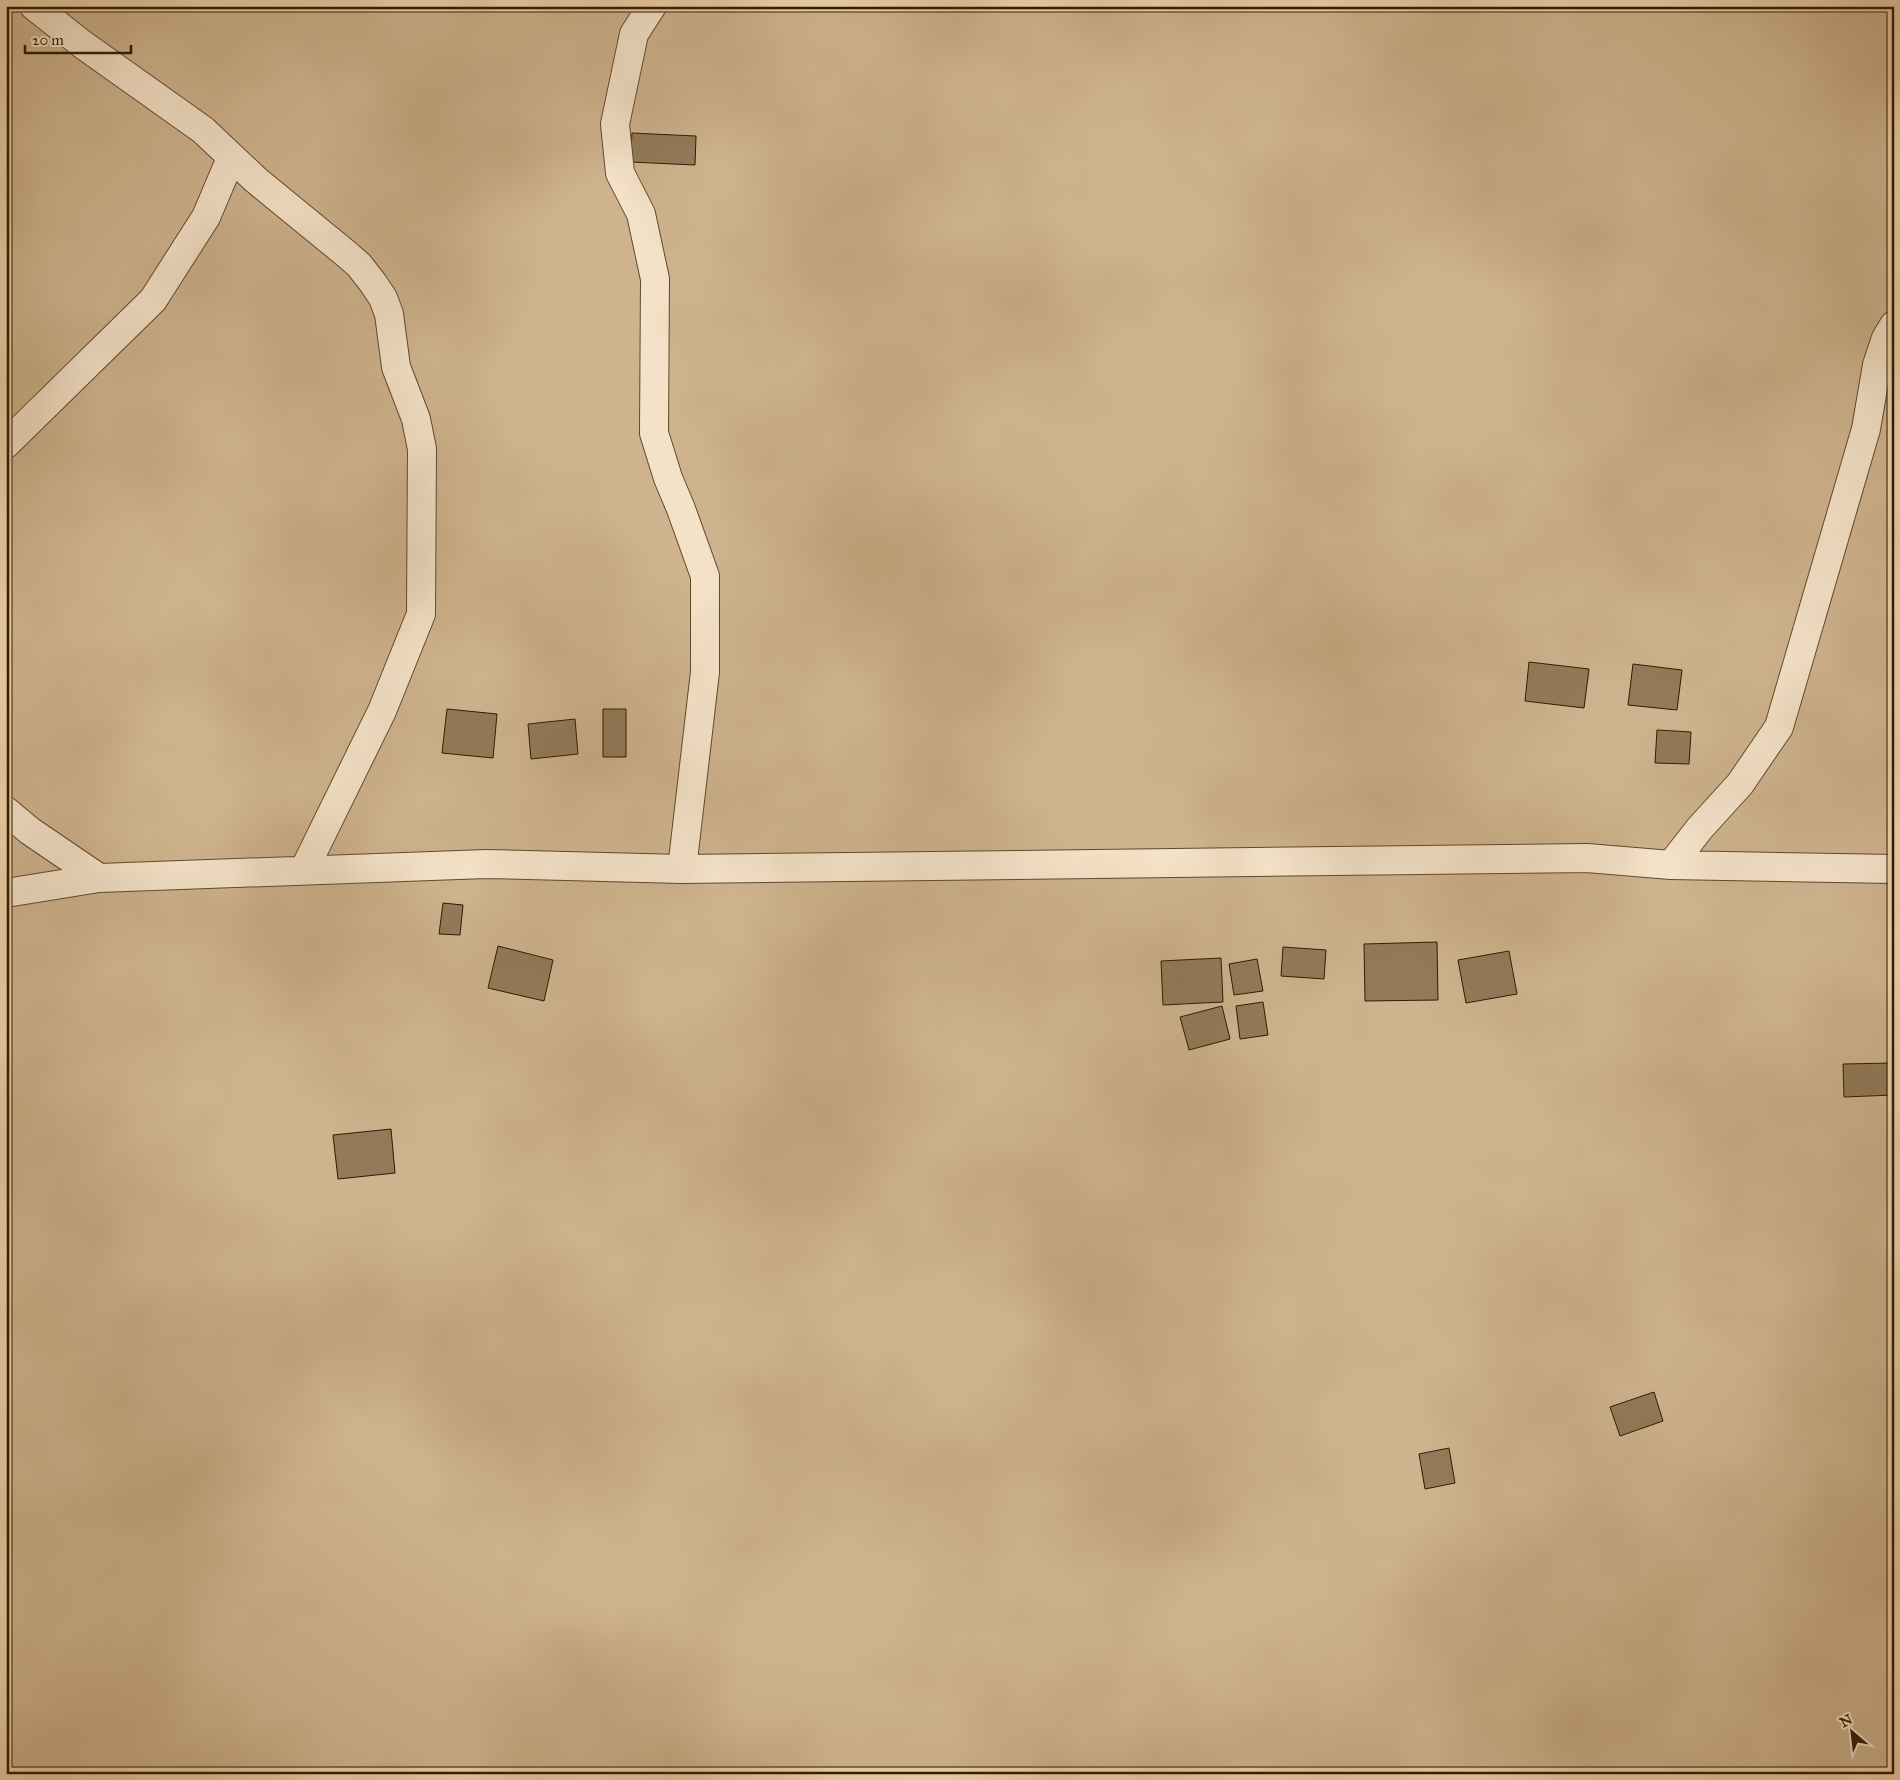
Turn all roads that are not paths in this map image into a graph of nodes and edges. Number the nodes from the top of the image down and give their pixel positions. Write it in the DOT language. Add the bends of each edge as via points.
graph roads {
  1 [pos="34,6"];
  2 [pos="652,6"];
  3 [pos="231,158"];
  4 [pos="1894,324"];
  5 [pos="6,444"];
  6 [pos="6,811"];
  7 [pos="1671,865"];
  8 [pos="682,869"];
  9 [pos="1894,869"];
  10 [pos="304,870"];
  11 [pos="100,878"];
  12 [pos="6,894"];
  1 -- 3 [label="street" via="203,130"];
  2 -- 8 [label="street" via="634,34 615,124 620,173 641,214 655,279 654,433 705,576 705,672"];
  3 -- 5 [label="street" via="206,217 153,300"];
  3 -- 10 [label="street" via="359,265 383,298 390,314 396,367 416,418 422,450 421,614 382,711"];
  4 -- 7 [label="street" via="1876,365 1866,429 1779,727 1740,784"];
  6 -- 11 [label="street"];
  7 -- 8 [label="street" via="1587,858"];
  7 -- 9 [label="street"];
  8 -- 10 [label="street" via="486,864"];
  10 -- 11 [label="street"];
  11 -- 12 [label="street"];
}
